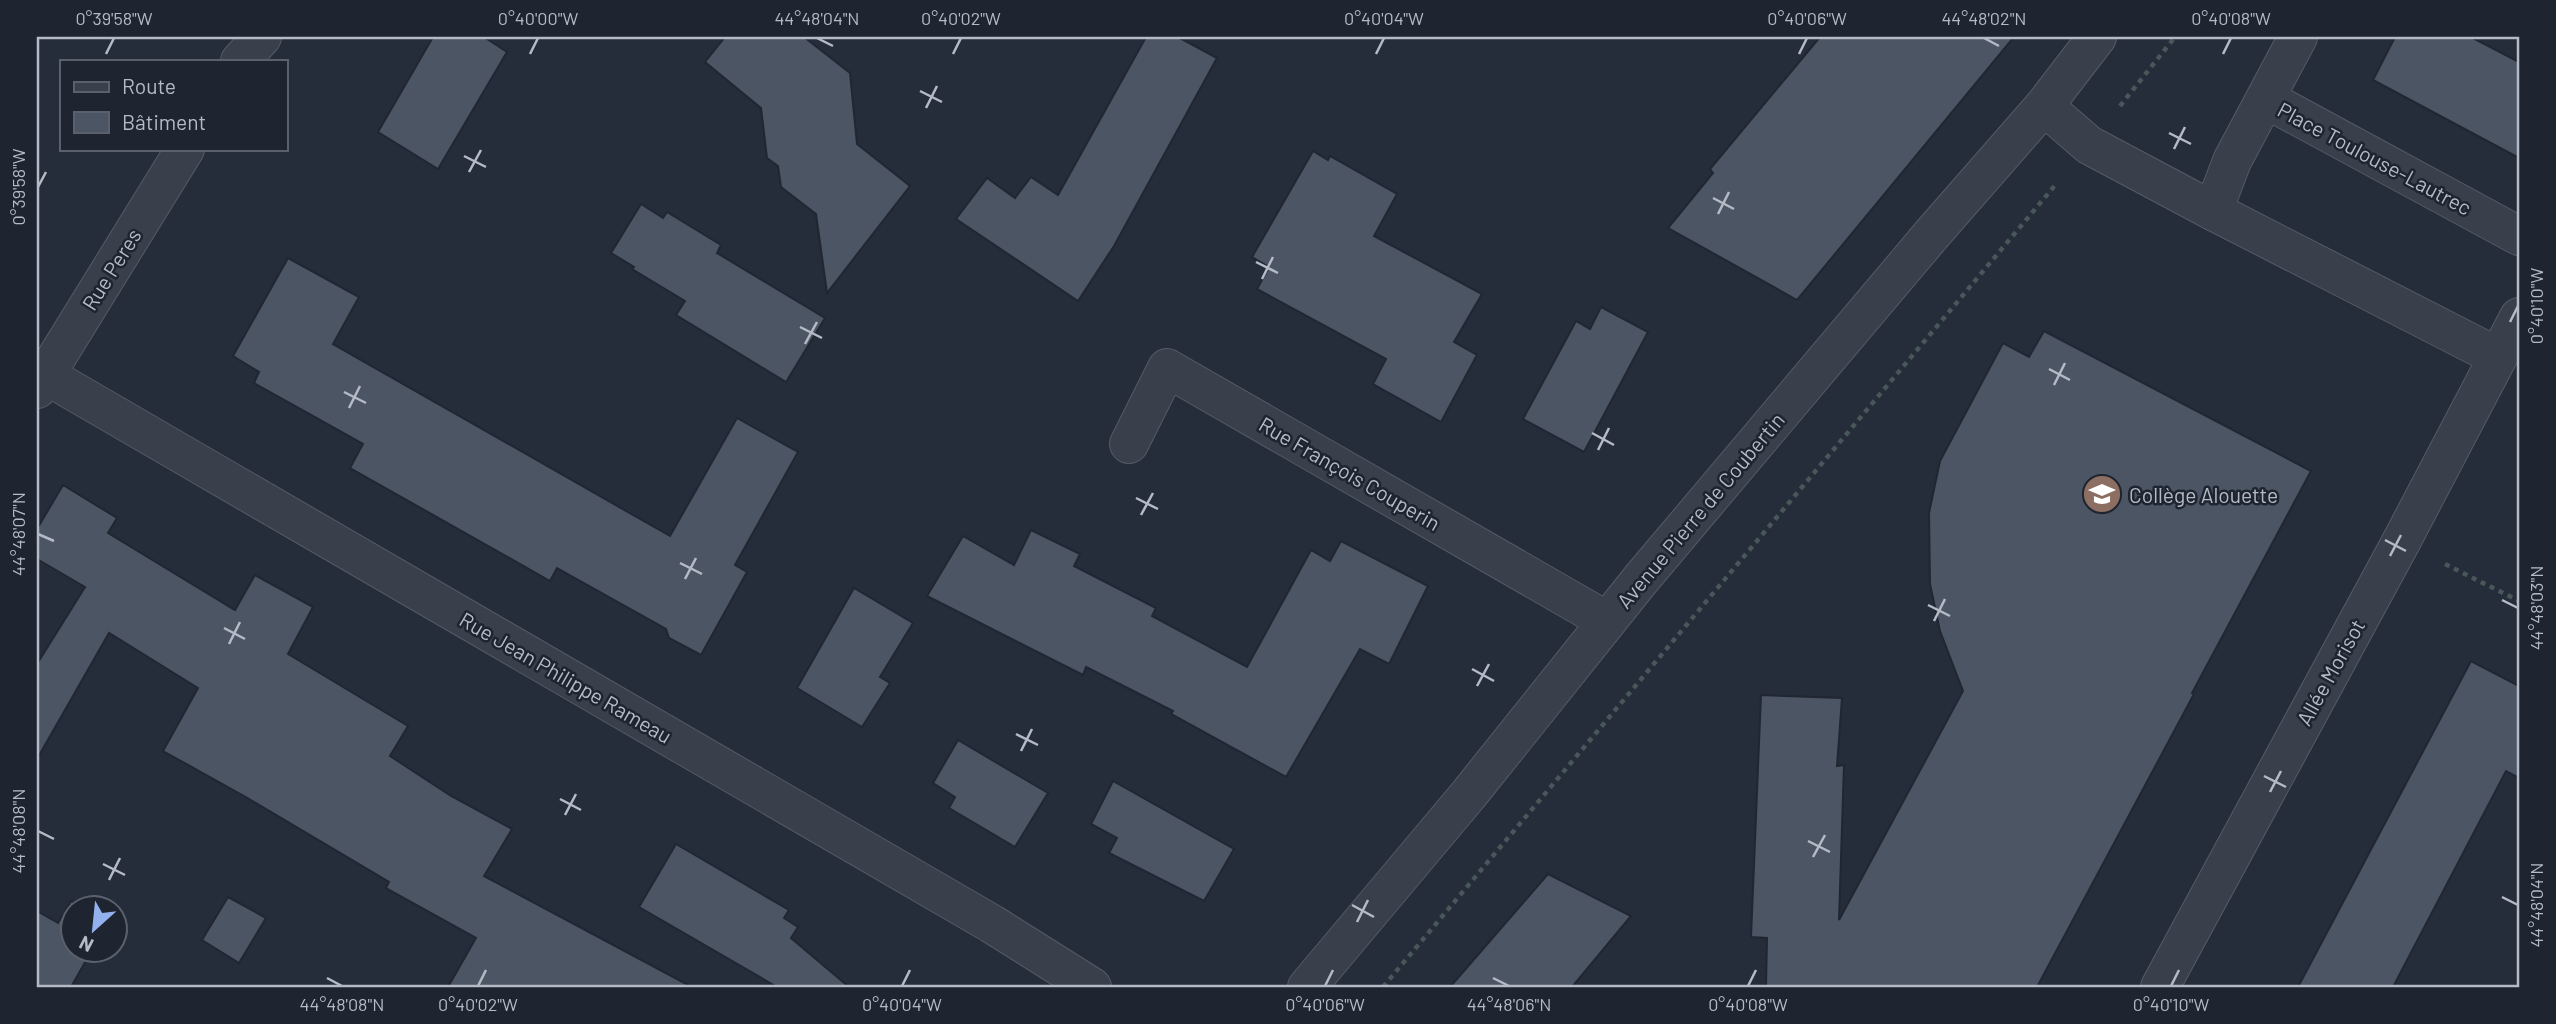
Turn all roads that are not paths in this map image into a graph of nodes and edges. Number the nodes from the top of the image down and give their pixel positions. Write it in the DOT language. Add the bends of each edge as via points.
graph roads {
  1 [pos="262,37"];
  2 [pos="2096,37"];
  3 [pos="2298,37"];
  4 [pos="241,60"];
  5 [pos="2266,99"];
  6 [pos="2044,106"];
  7 [pos="184,150"];
  8 [pos="2213,211"];
  9 [pos="2519,236"];
  10 [pos="2519,317"];
  11 [pos="2498,357"];
  12 [pos="39,378"];
  13 [pos="1129,444"];
  14 [pos="1607,621"];
  15 [pos="1092,987"];
  16 [pos="1307,987"];
  17 [pos="2160,987"];
  1 -- 4 [label="street"];
  2 -- 6 [label="street, Avenue Pierre de Coubertin"];
  3 -- 5 [label="street"];
  5 -- 8 [label="street, Place Toulouse-Lautrec" via="2232,161"];
  5 -- 9 [label="street, Place Toulouse-Lautrec"];
  6 -- 8 [label="street" via="2089,145"];
  6 -- 14 [label="street, Avenue Pierre de Coubertin"];
  7 -- 12 [label="street, Rue Peres"];
  8 -- 11 [label="street"];
  10 -- 11 [label="street"];
  11 -- 17 [label="street, Allée Morisot"];
  12 -- 15 [label="street, Rue Jean Philippe Rameau" via="992,925"];
  13 -- 14 [label="street, Rue François Couperin" via="1167,368"];
  14 -- 16 [label="street, Avenue Pierre de Coubertin"];
}
